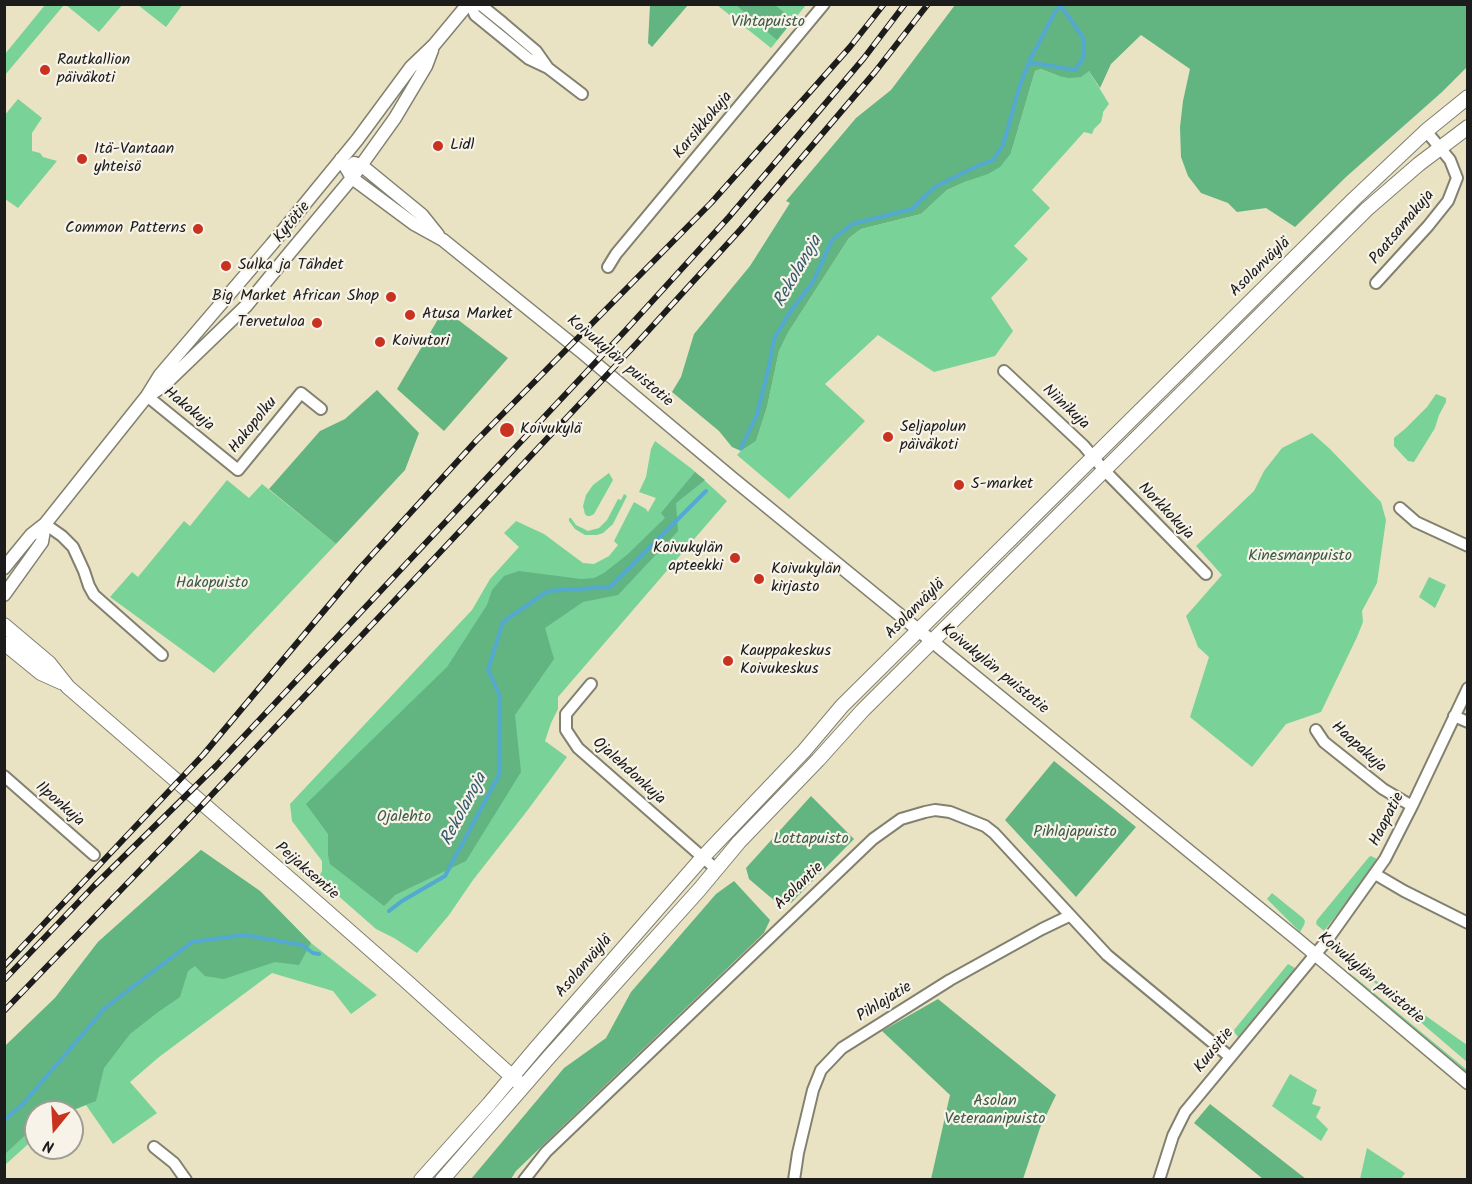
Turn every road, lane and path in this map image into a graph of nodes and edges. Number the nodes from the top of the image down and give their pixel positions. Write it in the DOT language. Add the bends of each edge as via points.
graph roads {
  1 [pos="469,4"];
  2 [pos="477,4"];
  3 [pos="824,4"];
  4 [pos="434,45"];
  5 [pos="548,68"];
  6 [pos="582,94"];
  7 [pos="1467,97"];
  8 [pos="1467,127"];
  9 [pos="1426,131"];
  10 [pos="1440,149"];
  11 [pos="341,159"];
  12 [pos="361,165"];
  13 [pos="351,178"];
  14 [pos="443,240"];
  15 [pos="608,267"];
  16 [pos="1376,283"];
  17 [pos="1004,371"];
  18 [pos="147,396"];
  19 [pos="321,410"];
  20 [pos="1092,457"];
  21 [pos="238,470"];
  22 [pos="1104,470"];
  23 [pos="1400,508"];
  24 [pos="45,524"];
  25 [pos="1467,546"];
  26 [pos="4,568"];
  27 [pos="1206,574"];
  28 [pos="4,595"];
  29 [pos="4,625"];
  30 [pos="919,631"];
  31 [pos="933,641"];
  32 [pos="4,643"];
  33 [pos="162,654"];
  34 [pos="591,684"];
  35 [pos="66,685"];
  36 [pos="1467,688"];
  37 [pos="1454,716"];
  38 [pos="1467,722"];
  39 [pos="1316,730"];
  40 [pos="4,776"];
  41 [pos="1412,806"];
  42 [pos="94,855"];
  43 [pos="704,857"];
  44 [pos="716,869"];
  45 [pos="1375,874"];
  46 [pos="1070,916"];
  47 [pos="1467,923"];
  48 [pos="1315,955"];
  49 [pos="1230,1057"];
  50 [pos="512,1077"];
  51 [pos="1467,1083"];
  52 [pos="523,1087"];
  53 [pos="154,1147"];
  54 [pos="186,1179"];
  55 [pos="421,1179"];
  56 [pos="442,1179"];
  57 [pos="524,1179"];
  58 [pos="794,1179"];
  59 [pos="1159,1179"];
  1 -- 4 [label="street, Kytötie"];
  1 -- 5 [label="street" via="475,15 529,59"];
  2 -- 5 [label="street" via="536,51"];
  3 -- 15 [label="street, Karsikkokuja"];
  4 -- 11 [label="street, Kytötie" via="411,67"];
  4 -- 12 [label="street, Kytötie" via="395,118"];
  5 -- 6 [label="street"];
  7 -- 9 [label="main road, Asolanväylä"];
  8 -- 10 [label="main road, Asolanväylä"];
  9 -- 10 [label="street, Paatsamakuja"];
  9 -- 20 [label="main road, Asolanväylä"];
  10 -- 16 [label="street, Paatsamakuja" via="1450,160 1457,178 1448,201"];
  10 -- 22 [label="main road, Asolanväylä" via="1367,209"];
  11 -- 12 [label="street, Koivukylän puistotie"];
  11 -- 13 [label="street, Koivukylän puistotie"];
  11 -- 18 [label="street, Kytötie" via="160,375"];
  12 -- 13 [label="street, Kytötie"];
  12 -- 14 [label="street, Koivukylän puistotie" via="422,215"];
  13 -- 14 [label="street, Koivukylän puistotie"];
  13 -- 18 [label="street, Kytötie" via="246,306 163,386"];
  14 -- 30 [label="street, Koivukylän puistotie"];
  17 -- 20 [label="street, Niinikuja"];
  18 -- 21 [label="street, Hakokuja"];
  18 -- 24 [label="street, Kytötie"];
  19 -- 21 [label="street, Hakopolku" via="300,393"];
  20 -- 22 [label="street, Niinikuja"];
  20 -- 30 [label="main road, Asolanväylä"];
  22 -- 27 [label="street, Norkkokuja"];
  22 -- 31 [label="main road, Asolanväylä"];
  23 -- 25 [label="street" via="1416,522"];
  24 -- 26 [label="street, Kytötie" via="30,535"];
  24 -- 28 [label="street, Kytötie" via="42,542"];
  24 -- 33 [label="street" via="73,547 94,595"];
  29 -- 35 [label="main road, Peijaksentie" via="49,663"];
  30 -- 31 [label="street, Koivukylän puistotie"];
  30 -- 43 [label="main road, Asolanväylä" via="842,706"];
  31 -- 44 [label="main road, Asolanväylä" via="857,716"];
  31 -- 48 [label="street, Koivukylän puistotie"];
  32 -- 35 [label="main road, Peijaksentie" via="41,673"];
  34 -- 43 [label="street, Ojalehdonkuja" via="566,714 566,730 578,748"];
  35 -- 50 [label="main road, Peijaksentie"];
  36 -- 37 [label="street, Haapatie"];
  37 -- 38 [label="street"];
  37 -- 41 [label="street, Haapatie"];
  39 -- 41 [label="street, Haapakuja" via="1324,742 1383,789"];
  40 -- 42 [label="street, Ilponkuja"];
  41 -- 45 [label="street, Haapatie"];
  43 -- 44 [label="street, Ojalehdonkuja"];
  43 -- 50 [label="main road, Asolanväylä"];
  44 -- 52 [label="main road, Asolanväylä"];
  45 -- 47 [label="street"];
  45 -- 48 [label="street, Haapatie"];
  46 -- 49 [label="street, Asolantie" via="1107,955"];
  46 -- 57 [label="street, Asolantie" via="985,826 935,810 901,819 873,839 546,1152"];
  46 -- 58 [label="street, Pihlajatie" via="950,980 842,1048 821,1070 813,1090"];
  48 -- 49 [label="street, Kuusitie"];
  48 -- 51 [label="street, Koivukylän puistotie"];
  49 -- 59 [label="street, Kuusitie" via="1185,1112"];
  50 -- 52 [label="main road, Peijaksentie"];
  50 -- 55 [label="main road, Asolanväylä"];
  52 -- 56 [label="main road, Asolanväylä"];
  53 -- 54 [label="street"];
}
